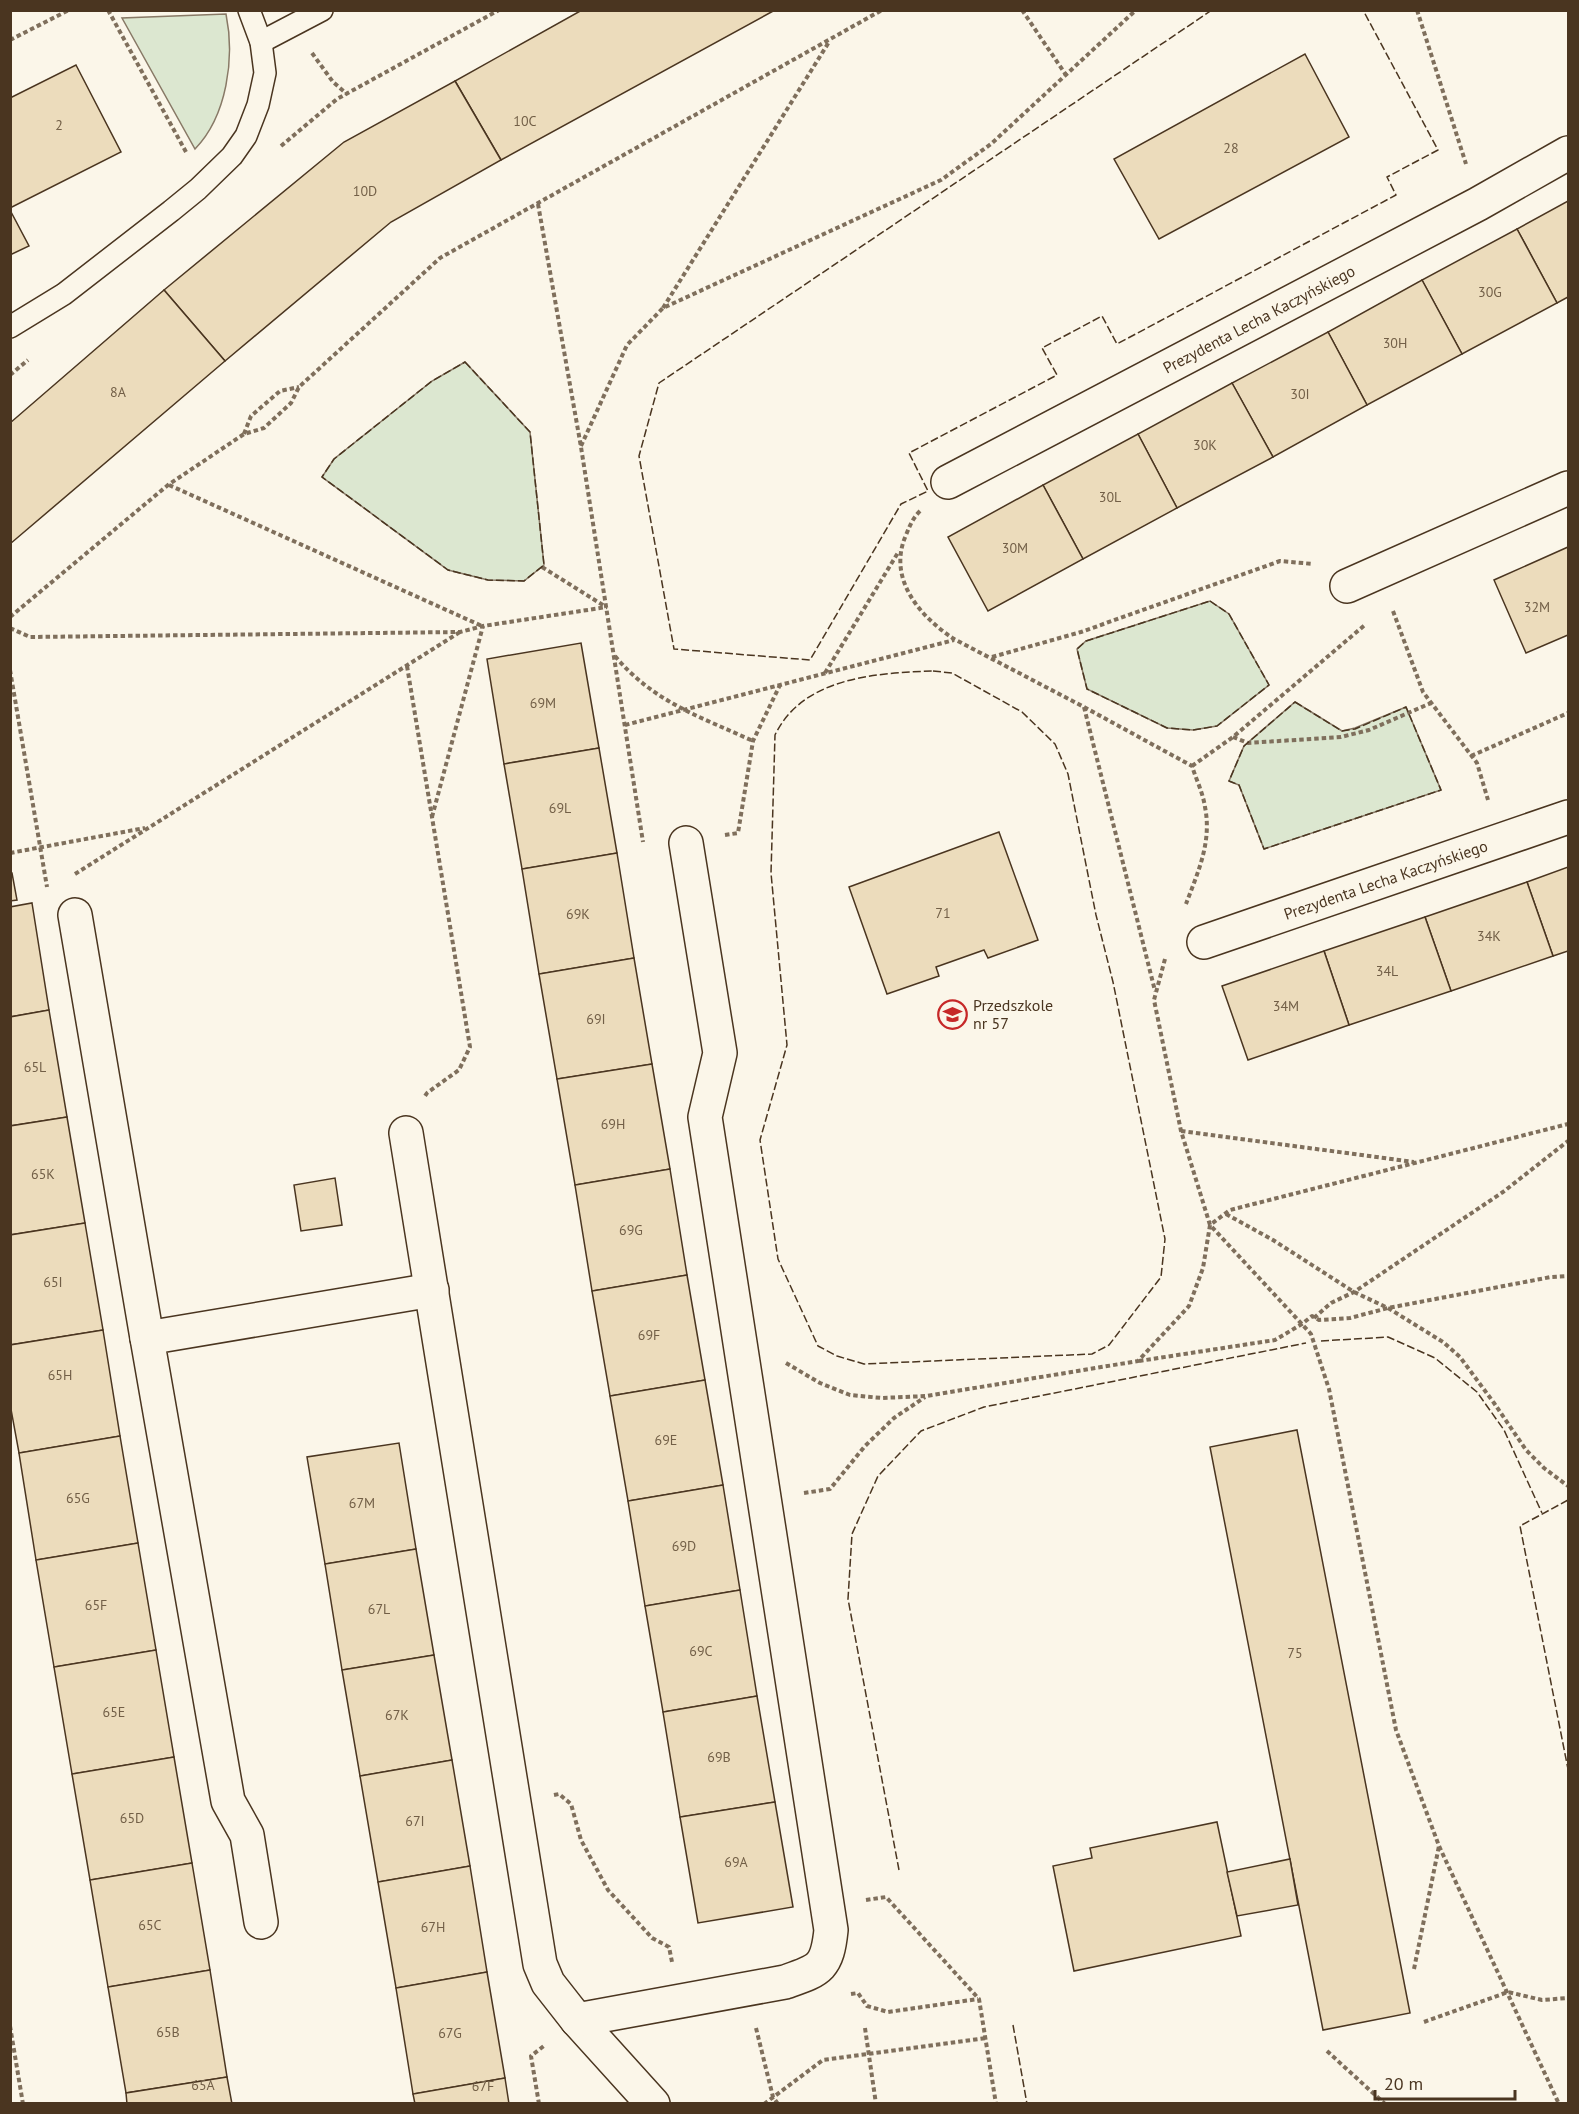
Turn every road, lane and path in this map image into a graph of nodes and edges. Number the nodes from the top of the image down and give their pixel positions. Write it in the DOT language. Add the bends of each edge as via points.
graph roads {
  1 [pos="69,10"];
  2 [pos="108,10"];
  3 [pos="249,10"];
  4 [pos="322,10"];
  5 [pos="1022,10"];
  6 [pos="1136,10"];
  7 [pos="1417,10"];
  8 [pos="882,11"];
  9 [pos="296,23"];
  10 [pos="10,40"];
  11 [pos="830,40"];
  12 [pos="261,42"];
  13 [pos="1066,75"];
  14 [pos="347,94"];
  15 [pos="1569,153"];
  16 [pos="187,155"];
  17 [pos="538,204"];
  18 [pos="1478,204"];
  19 [pos="663,308"];
  20 [pos="10,327"];
  21 [pos="299,387"];
  22 [pos="244,434"];
  23 [pos="580,447"];
  24 [pos="948,482"];
  25 [pos="168,485"];
  26 [pos="1569,488"];
  27 [pos="899,549"];
  28 [pos="1314,564"];
  29 [pos="542,567"];
  30 [pos="1383,570"];
  31 [pos="1347,586"];
  32 [pos="1391,604"];
  33 [pos="607,608"];
  34 [pos="10,617"];
  35 [pos="483,626"];
  36 [pos="10,628"];
  37 [pos="460,632"];
  38 [pos="954,639"];
  39 [pos="614,656"];
  40 [pos="991,657"];
  41 [pos="407,666"];
  42 [pos="10,670"];
  43 [pos="825,673"];
  44 [pos="780,685"];
  45 [pos="1431,703"];
  46 [pos="1084,707"];
  47 [pos="686,710"];
  48 [pos="1569,713"];
  49 [pos="625,725"];
  50 [pos="1233,736"];
  51 [pos="753,741"];
  52 [pos="1471,756"];
  53 [pos="1192,766"];
  54 [pos="1569,817"];
  55 [pos="431,819"];
  56 [pos="150,827"];
  57 [pos="1500,840"];
  58 [pos="686,843"];
  59 [pos="41,847"];
  60 [pos="10,853"];
  61 [pos="66,879"];
  62 [pos="57,885"];
  63 [pos="1184,911"];
  64 [pos="75,915"];
  65 [pos="1204,942"];
  66 [pos="1168,951"];
  67 [pos="1155,994"];
  68 [pos="1569,1124"];
  69 [pos="1181,1131"];
  70 [pos="406,1133"];
  71 [pos="1569,1142"];
  72 [pos="1417,1162"];
  73 [pos="1226,1214"];
  74 [pos="1210,1225"];
  75 [pos="1569,1276"];
  76 [pos="432,1290"];
  77 [pos="1354,1292"];
  78 [pos="1388,1308"];
  79 [pos="1314,1318"];
  80 [pos="1302,1324"];
  81 [pos="737,1328"];
  82 [pos="147,1338"];
  83 [pos="1138,1361"];
  84 [pos="926,1396"];
  85 [pos="1569,1486"];
  86 [pos="763,1500"];
  87 [pos="559,1794"];
  88 [pos="1439,1846"];
  89 [pos="827,1906"];
  90 [pos="261,1922"];
  91 [pos="670,1956"];
  92 [pos="1414,1969"];
  93 [pos="747,1989"];
  94 [pos="1508,1992"];
  95 [pos="841,1996"];
  96 [pos="1569,1998"];
  97 [pos="979,1999"];
  98 [pos="577,2020"];
  99 [pos="1424,2022"];
  100 [pos="10,2026"];
  101 [pos="865,2028"];
  102 [pos="986,2038"];
  103 [pos="1327,2051"];
  104 [pos="868,2054"];
  105 [pos="773,2097"];
  106 [pos="23,2103"];
  107 [pos="539,2103"];
  108 [pos="652,2103"];
  109 [pos="764,2103"];
  110 [pos="778,2103"];
  111 [pos="876,2103"];
  112 [pos="996,2103"];
  113 [pos="1385,2103"];
  114 [pos="1559,2103"];
  1 -- 10 [label="path"];
  2 -- 16 [label="path"];
  3 -- 12 [label="lane"];
  4 -- 9 [label="lane"];
  5 -- 13 [label="path"];
  6 -- 13 [label="path"];
  7 -- 18 [label="path"];
  8 -- 11 [label="path"];
  9 -- 12 [label="lane"];
  9 -- 14 [label="path" via="316,60"];
  11 -- 17 [label="path"];
  11 -- 19 [label="path"];
  12 -- 20 [label="lane" via="265,73 258,105 246,136 232,156 198,189 64,294"];
  13 -- 19 [label="path" via="992,144 941,180"];
  15 -- 18 [label="street, Prezydenta Lecha Kaczyńskiego"];
  17 -- 21 [label="path" via="440,258"];
  17 -- 23 [label="path"];
  18 -- 24 [label="street, Prezydenta Lecha Kaczyńskiego"];
  19 -- 23 [label="path" via="627,345"];
  21 -- 22 [label="path" via="291,403 264,428"];
  21 -- 22 [label="path" via="280,392 251,416"];
  22 -- 25 [label="path"];
  23 -- 33 [label="path"];
  24 -- 27 [label="path" via="913,517"];
  25 -- 34 [label="path"];
  25 -- 35 [label="path"];
  26 -- 30 [label="street"];
  27 -- 38 [label="path" via="906,589 938,629"];
  27 -- 43 [label="path"];
  28 -- 40 [label="path" via="1280,561 1081,632"];
  29 -- 33 [label="path"];
  30 -- 31 [label="street"];
  30 -- 32 [label="path"];
  32 -- 45 [label="path" via="1422,692"];
  32 -- 50 [label="path"];
  33 -- 35 [label="path"];
  33 -- 39 [label="path"];
  35 -- 37 [label="path"];
  35 -- 55 [label="path"];
  36 -- 37 [label="path" via="30,637"];
  37 -- 41 [label="path"];
  38 -- 40 [label="path"];
  38 -- 43 [label="path"];
  39 -- 47 [label="path" via="650,691"];
  39 -- 49 [label="path"];
  40 -- 46 [label="path"];
  41 -- 55 [label="path"];
  41 -- 56 [label="path"];
  42 -- 59 [label="path"];
  43 -- 44 [label="path"];
  44 -- 47 [label="path"];
  44 -- 51 [label="path"];
  45 -- 50 [label="path" via="1369,730 1341,737 1248,743"];
  45 -- 52 [label="path"];
  46 -- 53 [label="path"];
  46 -- 67 [label="path"];
  47 -- 49 [label="path"];
  47 -- 51 [label="path"];
  48 -- 52 [label="path"];
  49 -- 58 [label="path" via="644,849"];
  50 -- 53 [label="path"];
  51 -- 58 [label="path" via="738,832"];
  52 -- 57 [label="path" via="1477,763"];
  53 -- 63 [label="path" via="1205,807 1207,834 1203,860"];
  54 -- 57 [label="street, Prezydenta Lecha Kaczyńskiego"];
  55 -- 70 [label="path" via="470,1047 459,1070 427,1093"];
  56 -- 59 [label="path"];
  56 -- 61 [label="path"];
  57 -- 65 [label="street, Prezydenta Lecha Kaczyńskiego"];
  58 -- 81 [label="street" via="720,1053 705,1117"];
  59 -- 60 [label="path"];
  59 -- 62 [label="path" via="48,891"];
  64 -- 82 [label="street"];
  66 -- 67 [label="path"];
  67 -- 69 [label="path"];
  68 -- 72 [label="path"];
  69 -- 72 [label="path"];
  69 -- 74 [label="path"];
  70 -- 76 [label="street"];
  71 -- 77 [label="path" via="1503,1192"];
  72 -- 73 [label="path"];
  73 -- 74 [label="path"];
  73 -- 77 [label="path"];
  74 -- 80 [label="path"];
  74 -- 83 [label="path" via="1203,1268 1188,1306"];
  75 -- 78 [label="path"];
  76 -- 82 [label="street"];
  76 -- 98 [label="street" via="540,1964 548,1983"];
  77 -- 78 [label="path"];
  77 -- 79 [label="path" via="1330,1303"];
  78 -- 79 [label="path" via="1350,1318"];
  78 -- 85 [label="path" via="1461,1357 1526,1450"];
  79 -- 80 [label="path"];
  80 -- 83 [label="path" via="1275,1340"];
  80 -- 88 [label="path" via="1311,1334 1329,1389 1396,1730"];
  81 -- 84 [label="path" via="794,1368 850,1395"];
  81 -- 86 [label="street"];
  82 -- 90 [label="street" via="228,1801 247,1834"];
  83 -- 84 [label="path"];
  84 -- 86 [label="path" via="894,1418 830,1489"];
  86 -- 89 [label="street"];
  87 -- 91 [label="path" via="571,1804 581,1840 608,1890 652,1938 669,1947"];
  88 -- 92 [label="path"];
  88 -- 94 [label="path"];
  89 -- 93 [label="street" via="831,1930 828,1953 814,1972"];
  89 -- 97 [label="path" via="885,1897"];
  93 -- 98 [label="street"];
  93 -- 105 [label="path"];
  94 -- 96 [label="path" via="1542,2000"];
  94 -- 99 [label="path"];
  94 -- 114 [label="path"];
  95 -- 97 [label="path" via="858,1993 867,2006 888,2013"];
  97 -- 102 [label="path"];
  98 -- 107 [label="path" via="531,2056"];
  98 -- 108 [label="street"];
  100 -- 106 [label="path"];
  101 -- 104 [label="path"];
  102 -- 104 [label="path"];
  102 -- 112 [label="path"];
  103 -- 113 [label="path"];
  104 -- 105 [label="path" via="824,2060"];
  104 -- 111 [label="path"];
  105 -- 109 [label="path"];
  105 -- 110 [label="path"];
}
